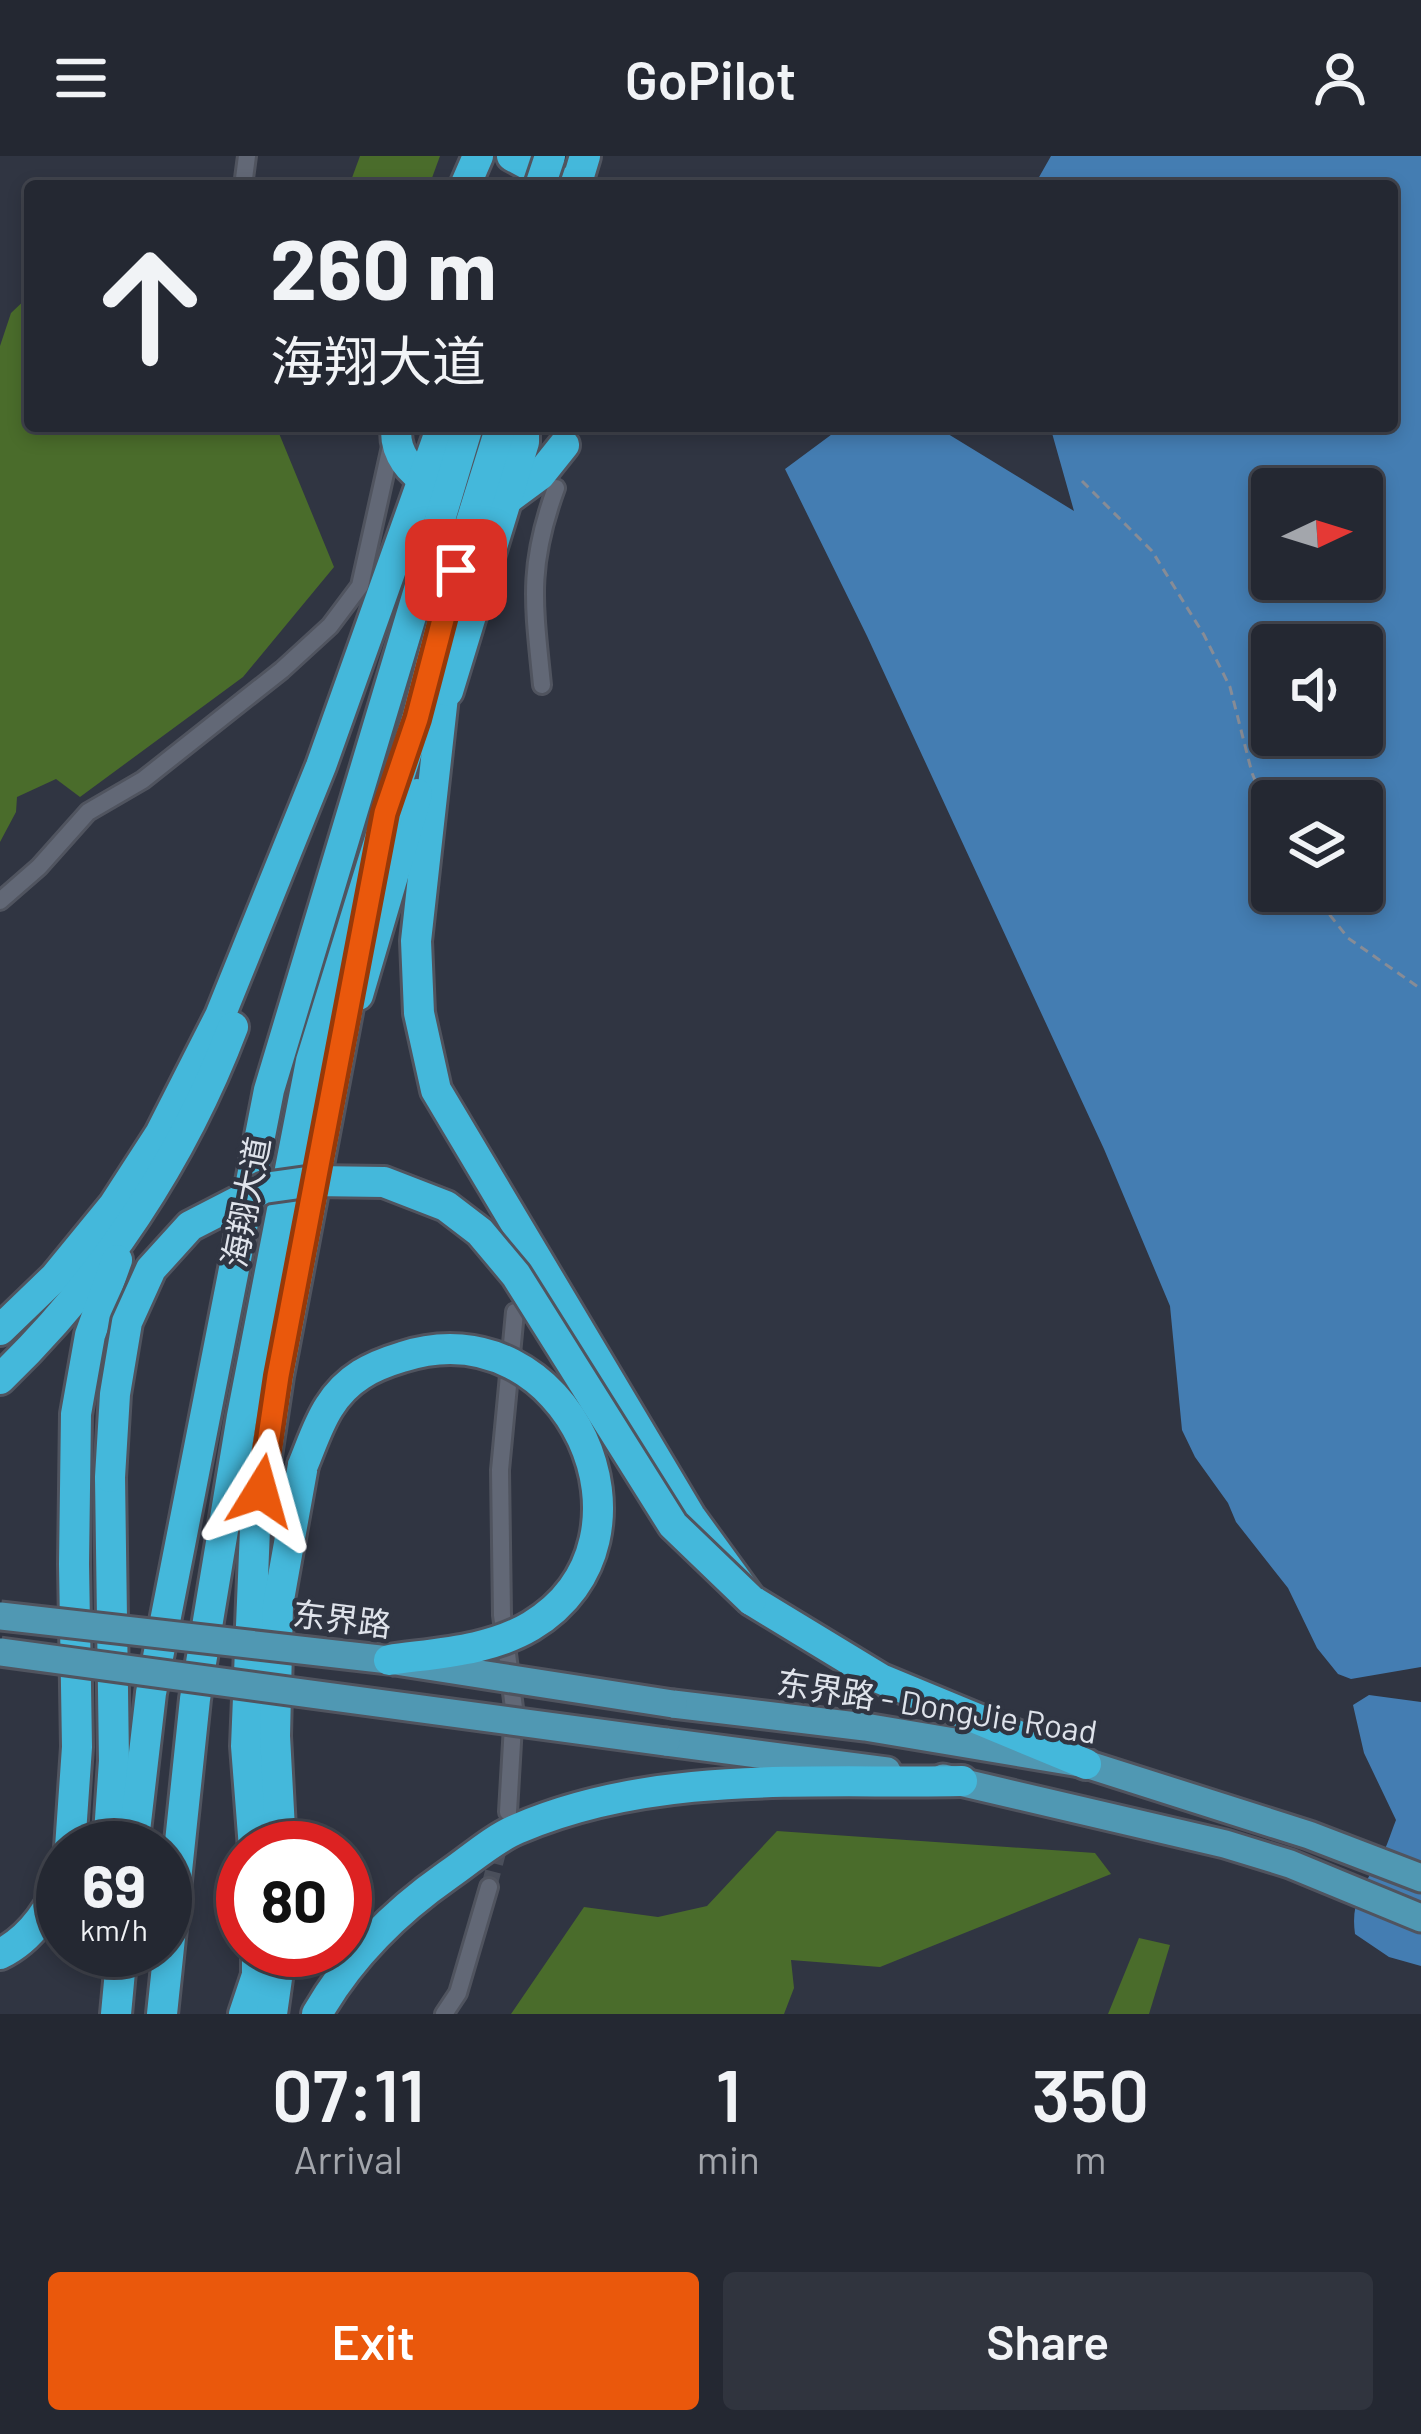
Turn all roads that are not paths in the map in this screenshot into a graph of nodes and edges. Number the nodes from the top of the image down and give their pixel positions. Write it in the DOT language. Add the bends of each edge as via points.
graph roads {
  1 [pos="512,156"];
  2 [pos="560,180"];
  3 [pos="396,432"];
  4 [pos="397,432"];
  5 [pos="440,432"];
  6 [pos="466,432"];
  7 [pos="516,432"];
  8 [pos="516,432"];
  9 [pos="517,432"];
  10 [pos="568,436"];
  11 [pos="421,477"];
  12 [pos="556,488"];
  13 [pos="506,500"];
  14 [pos="456,570"];
  15 [pos="542,686"];
  16 [pos="442,713"];
  17 [pos="321,766"];
  18 [pos="385,813"];
  19 [pos="0,901"];
  20 [pos="329,1105"];
  21 [pos="127,1232"];
  22 [pos="515,1312"];
  23 [pos="0,1330"];
  24 [pos="0,1379"];
  25 [pos="751,1600"];
  26 [pos="0,1616"];
  27 [pos="0,1652"];
  28 [pos="39,1657"];
  29 [pos="389,1660"];
  30 [pos="0,1662"];
  31 [pos="673,1704"];
  32 [pos="1086,1764"];
  33 [pos="962,1780"];
  34 [pos="508,1812"];
  35 [pos="72,1821"];
  36 [pos="110,1821"];
  37 [pos="137,1821"];
  38 [pos="252,1821"];
  39 [pos="279,1821"];
  40 [pos="1421,1878"];
  41 [pos="489,1887"];
  42 [pos="36,1917"];
  43 [pos="1421,1918"];
  44 [pos="0,1954"];
  45 [pos="99,1977"];
  46 [pos="119,1977"];
  47 [pos="257,1977"];
  48 [pos="277,1977"];
  49 [pos="97,2014"];
  50 [pos="116,2014"];
  51 [pos="162,2014"];
  52 [pos="244,2014"];
  53 [pos="272,2014"];
  54 [pos="317,2014"];
  55 [pos="444,2014"];
  1 -- 2 [label="highway"];
  3 -- 19 [label="street" via="360,586 330,626 143,780 88,812"];
  4 -- 11 [label="highway" via="406,467"];
  5 -- 11 [label="highway"];
  6 -- 37 [label="highway, 海翔大道" via="268,1090 151,1694"];
  7 -- 13 [label="highway"];
  8 -- 14 [label="highway, 海翔大道"];
  9 -- 10 [label="highway" via="542,450"];
  10 -- 13 [label="highway" via="540,475"];
  11 -- 17 [label="highway"];
  12 -- 15 [label="street" via="532,587"];
  13 -- 16 [label="highway"];
  14 -- 16 [label="highway"];
  14 -- 18 [label="highway, 海翔大道"];
  16 -- 20 [label="highway"];
  16 -- 25 [label="highway, bridge" via="416,941 419,1013 436,1090 690,1516"];
  17 -- 21 [label="highway" via="212,1082"];
  17 -- 23 [label="highway" via="220,1016 160,1134 114,1205"];
  18 -- 20 [label="highway"];
  18 -- 51 [label="highway, 海翔大道" via="310,1061 242,1416 195,1699"];
  20 -- 38 [label="highway" via="255,1529 246,1746"];
  21 -- 24 [label="highway" via="48,1333"];
  21 -- 35 [label="highway" via="90,1335 76,1414"];
  22 -- 34 [label="street" via="500,1471 502,1615 514,1708"];
  25 -- 32 [label="highway" via="881,1679"];
  25 -- 36 [label="highway, bridge" via="673,1525 516,1275 480,1232 446,1205 384,1182 264,1188 190,1226 151,1269 127,1322 110,1477"];
  26 -- 29 [label="main road, 东界路, bridge"];
  27 -- 28 [label="main road, bridge"];
  28 -- 30 [label="highway, bridge"];
  28 -- 33 [label="main road, 东界路 - DongJie Road, bridge"];
  29 -- 31 [label="main road, 东界路, bridge"];
  29 -- 39 [label="highway, bridge" via="487,1645 531,1626 564,1599 586,1563 597,1521 595,1469 578,1425 548,1387 515,1363 467,1351 414,1353 364,1369 330,1405 303,1466 278,1605"];
  31 -- 32 [label="main road, 东界路 - DongJie Road"];
  32 -- 40 [label="main road, 东界路 - DongJie Road"];
  33 -- 43 [label="main road, 东界路 - DongJie Road" via="1291,1864"];
  33 -- 54 [label="highway" via="687,1786 614,1797 513,1830 412,1901 338,1976"];
  41 -- 55 [label="street" via="458,1993"];
  42 -- 44 [label="highway"];
  45 -- 49 [label="highway"];
  46 -- 50 [label="highway"];
  47 -- 52 [label="highway"];
  48 -- 53 [label="highway"];
}
